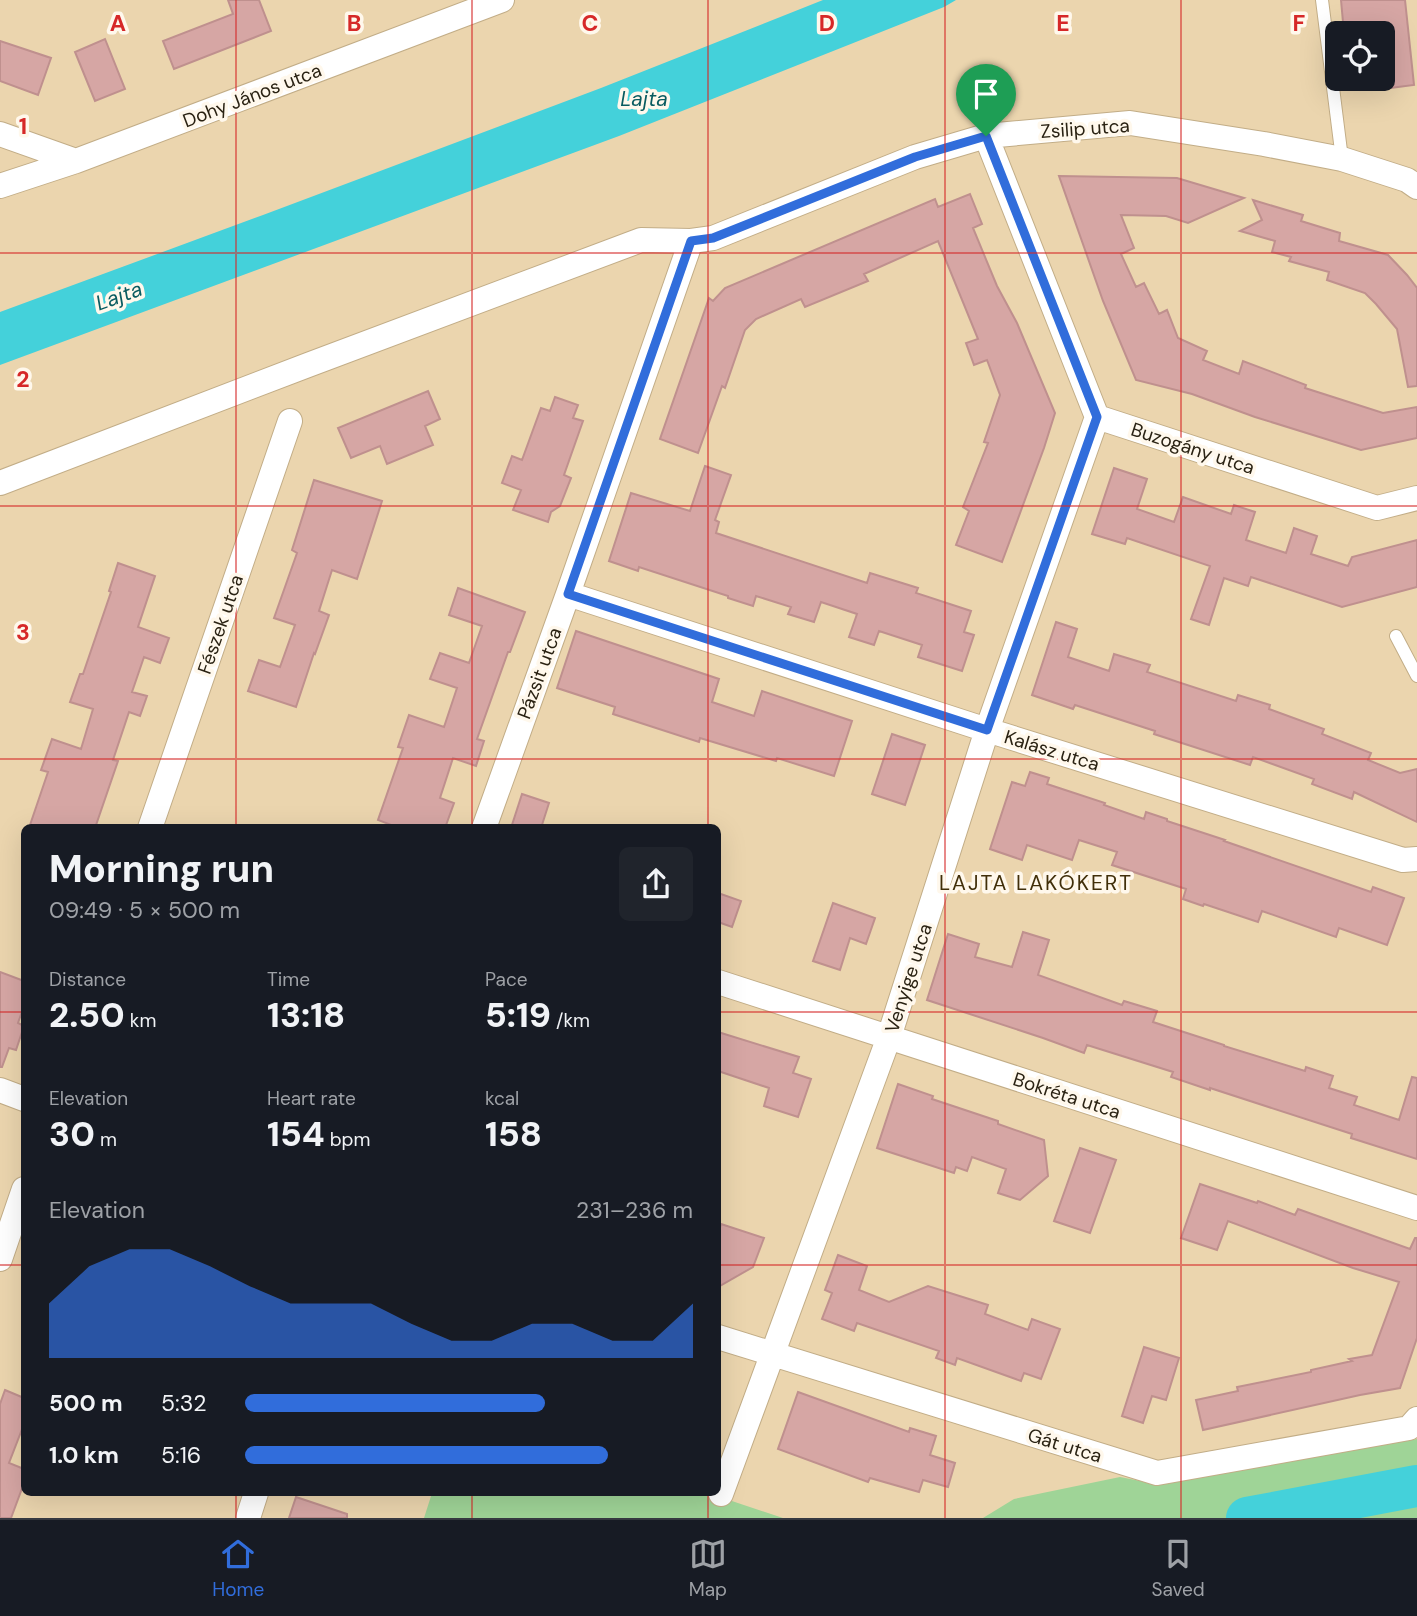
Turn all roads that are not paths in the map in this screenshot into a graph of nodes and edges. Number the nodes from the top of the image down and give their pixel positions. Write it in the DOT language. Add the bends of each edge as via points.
graph roads {
  1 [pos="502,0"];
  2 [pos="1322,0"];
  3 [pos="0,134"];
  4 [pos="986,136"];
  5 [pos="1342,159"];
  6 [pos="76,161"];
  7 [pos="1414,182"];
  8 [pos="0,186"];
  9 [pos="691,241"];
  10 [pos="1097,417"];
  11 [pos="290,421"];
  12 [pos="0,483"];
  13 [pos="1417,498"];
  14 [pos="568,594"];
  15 [pos="1396,636"];
  16 [pos="1417,676"];
  17 [pos="987,730"];
  18 [pos="151,824"];
  19 [pos="485,824"];
  20 [pos="1417,859"];
  21 [pos="721,983"];
  22 [pos="889,1037"];
  23 [pos="0,1090"];
  24 [pos="21,1098"];
  25 [pos="21,1198"];
  26 [pos="1417,1208"];
  27 [pos="0,1259"];
  28 [pos="721,1338"];
  29 [pos="773,1355"];
  30 [pos="1417,1419"];
  31 [pos="721,1491"];
  32 [pos="256,1496"];
  33 [pos="248,1518"];
  1 -- 6 [label="street, Dohy János utca"];
  2 -- 5 [label="lane"];
  3 -- 6 [label="street"];
  4 -- 5 [label="street, Zsilip utca" via="1130,123"];
  4 -- 9 [label="street, Zsilip utca" via="915,157 713,238"];
  4 -- 10 [label="street"];
  5 -- 7 [label="street, Zsilip utca"];
  6 -- 8 [label="street, Dohy János utca"];
  9 -- 12 [label="street, Zsilip utca" via="641,240"];
  9 -- 14 [label="street, Pázsit utca"];
  10 -- 13 [label="street, Buzogány utca" via="1377,508"];
  10 -- 17 [label="street, Venyige utca"];
  11 -- 18 [label="street, Fészek utca"];
  14 -- 17 [label="street, Kalász utca"];
  14 -- 19 [label="street, Pázsit utca"];
  15 -- 16 [label="lane"];
  17 -- 20 [label="street, Kalász utca" via="1403,860"];
  17 -- 22 [label="street, Venyige utca"];
  21 -- 22 [label="street, Bokréta utca"];
  22 -- 26 [label="street, Bokréta utca"];
  22 -- 29 [label="street, Venyige utca"];
  23 -- 24 [label="street"];
  25 -- 27 [label="street"];
  28 -- 29 [label="street, Gát utca"];
  29 -- 30 [label="street, Gát utca" via="1157,1473 1409,1428"];
  29 -- 31 [label="street, Venyige utca"];
  32 -- 33 [label="street"];
}
